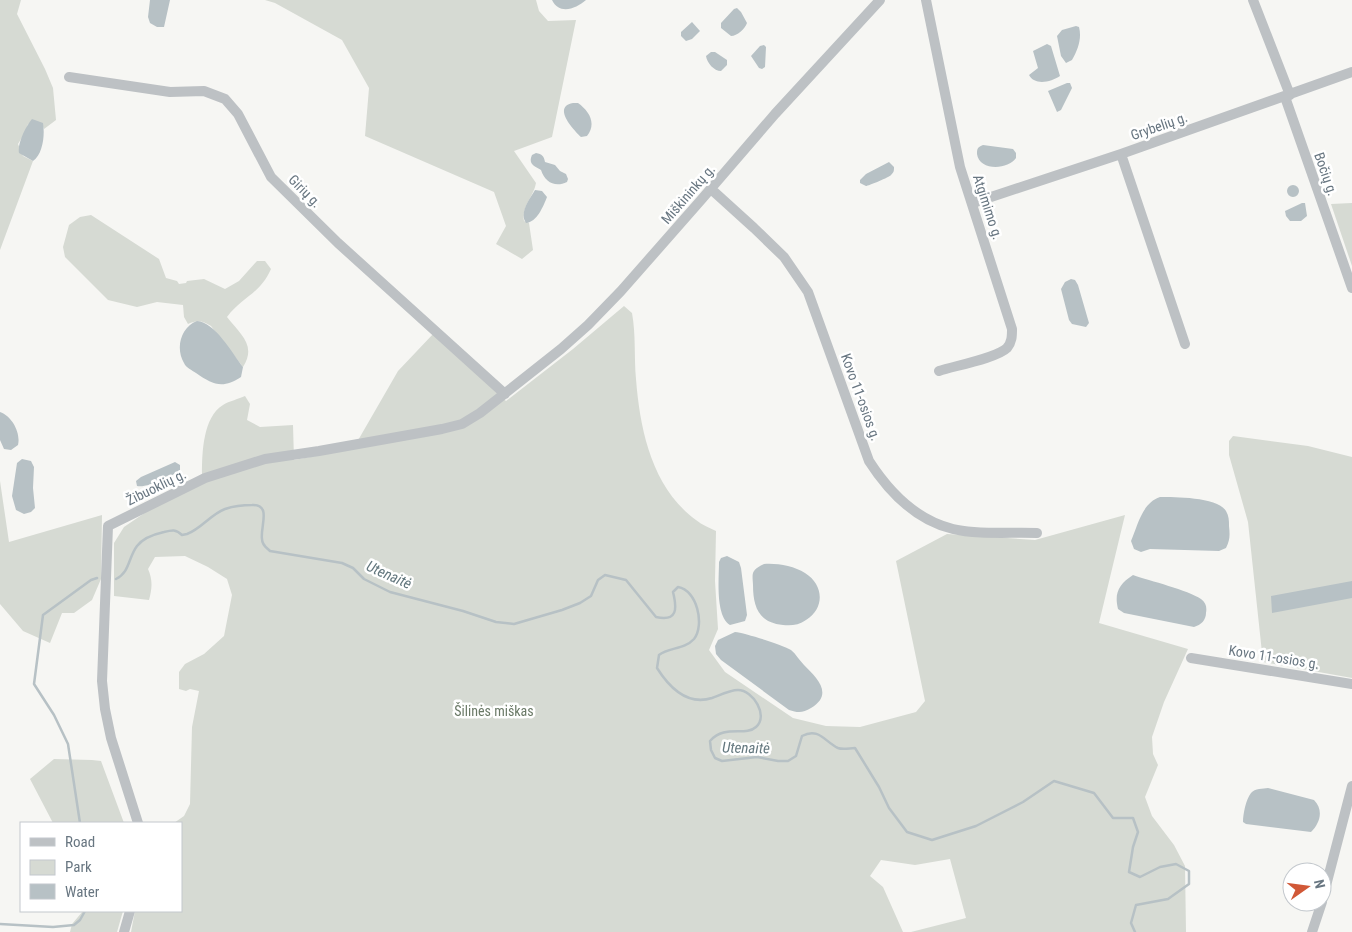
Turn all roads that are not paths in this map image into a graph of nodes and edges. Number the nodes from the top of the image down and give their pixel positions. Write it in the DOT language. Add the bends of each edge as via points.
graph roads {
  1 [pos="880,0"];
  2 [pos="926,0"];
  3 [pos="1253,0"];
  4 [pos="1352,72"];
  5 [pos="69,77"];
  6 [pos="1287,96"];
  7 [pos="1121,154"];
  8 [pos="711,189"];
  9 [pos="973,203"];
  10 [pos="1352,288"];
  11 [pos="1186,344"];
  12 [pos="939,371"];
  13 [pos="505,394"];
  14 [pos="1037,533"];
  15 [pos="1191,658"];
  16 [pos="1352,684"];
  17 [pos="1352,786"];
  18 [pos="138,822"];
  19 [pos="1332,863"];
  20 [pos="130,912"];
  21 [pos="1319,912"];
  22 [pos="124,932"];
  23 [pos="1312,932"];
  1 -- 8 [label="street, Miškininkų g."];
  2 -- 9 [label="street, Atgimimo g." via="960,167"];
  3 -- 6 [label="street, Bočių g."];
  4 -- 6 [label="street, Grybelių g."];
  5 -- 13 [label="street, Girių g." via="170,92 204,91 225,99 238,114 271,177 338,243"];
  6 -- 7 [label="street, Grybelių g."];
  6 -- 10 [label="street, Bočių g."];
  7 -- 9 [label="street, Grybelių g."];
  7 -- 11 [label="street"];
  8 -- 13 [label="street, Miškininkų g." via="588,325"];
  8 -- 14 [label="street, Kovo 11-osios g." via="784,257 808,292 869,461 880,478 917,515 953,529"];
  9 -- 12 [label="street, Atgimimo g." via="1012,338 1008,347 999,354"];
  13 -- 18 [label="street, Žibuoklių g." via="480,413 455,426 265,459 205,478 108,526 102,681 111,738"];
  15 -- 16 [label="street, Kovo 11-osios g."];
  17 -- 19 [label="street"];
  20 -- 22 [label="street"];
  21 -- 23 [label="street"];
}
